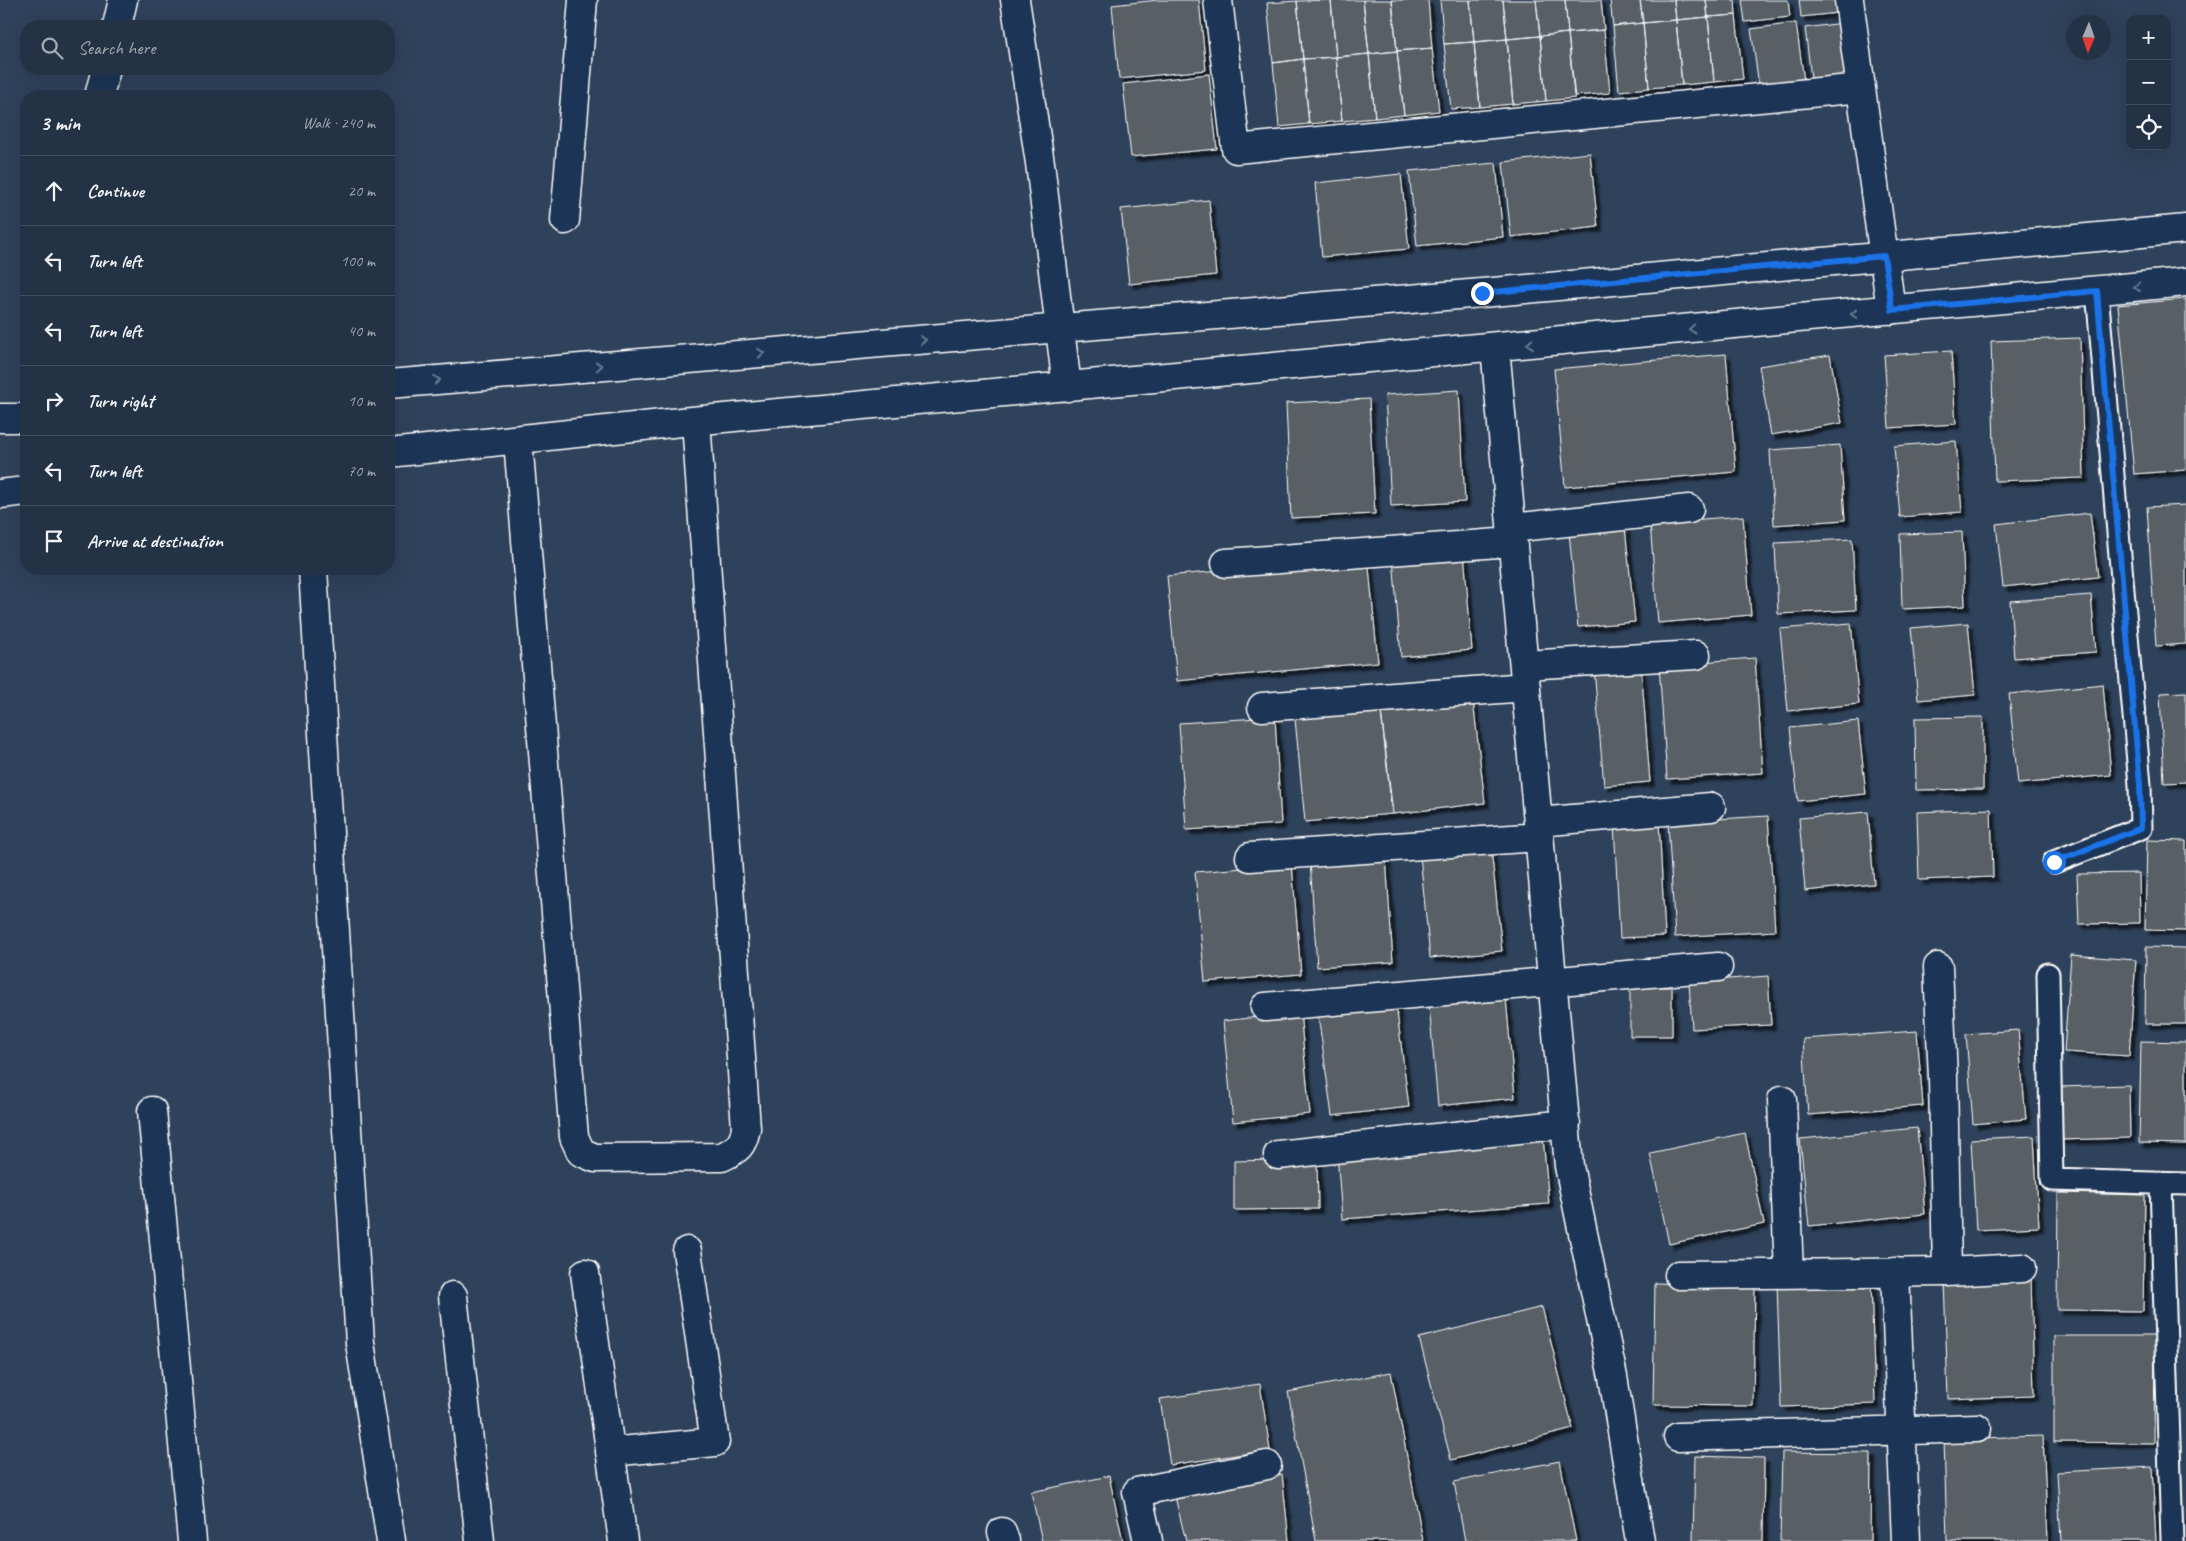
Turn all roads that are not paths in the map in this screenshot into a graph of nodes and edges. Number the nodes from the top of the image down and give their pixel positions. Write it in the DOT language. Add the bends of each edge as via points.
graph roads {
  1 [pos="123,0"];
  2 [pos="582,0"];
  3 [pos="1015,0"];
  4 [pos="1218,0"];
  5 [pos="1849,0"];
  6 [pos="118,20"];
  7 [pos="104,75"];
  8 [pos="1861,88"];
  9 [pos="101,90"];
  10 [pos="565,220"];
  11 [pos="2186,229"];
  12 [pos="1884,256"];
  13 [pos="2186,282"];
  14 [pos="2097,291"];
  15 [pos="1892,310"];
  16 [pos="1059,328"];
  17 [pos="1495,347"];
  18 [pos="395,383"];
  19 [pos="1067,387"];
  20 [pos="0,418"];
  21 [pos="20,418"];
  22 [pos="696,421"];
  23 [pos="518,440"];
  24 [pos="395,452"];
  25 [pos="20,492"];
  26 [pos="0,494"];
  27 [pos="1689,509"];
  28 [pos="1512,535"];
  29 [pos="1226,563"];
  30 [pos="313,575"];
  31 [pos="1696,655"];
  32 [pos="1525,676"];
  33 [pos="1262,707"];
  34 [pos="1710,807"];
  35 [pos="1539,829"];
  36 [pos="1250,857"];
  37 [pos="2054,862"];
  38 [pos="1718,967"];
  39 [pos="1938,968"];
  40 [pos="2048,974"];
  41 [pos="1553,982"];
  42 [pos="1265,1007"];
  43 [pos="1782,1100"];
  44 [pos="152,1111"];
  45 [pos="1566,1124"];
  46 [pos="1278,1155"];
  47 [pos="2161,1183"];
  48 [pos="2186,1184"];
  49 [pos="687,1251"];
  50 [pos="2022,1268"];
  51 [pos="1895,1272"];
  52 [pos="1947,1272"];
  53 [pos="585,1273"];
  54 [pos="1789,1274"];
  55 [pos="1679,1275"];
  56 [pos="453,1296"];
  57 [pos="1978,1428"];
  58 [pos="1901,1429"];
  59 [pos="1678,1436"];
  60 [pos="610,1452"];
  61 [pos="1267,1464"];
  62 [pos="192,1541"];
  63 [pos="391,1541"];
  64 [pos="480,1541"];
  65 [pos="623,1541"];
  66 [pos="1148,1541"];
  67 [pos="1640,1541"];
  68 [pos="1906,1541"];
  69 [pos="2172,1541"];
  1 -- 6 [label="street"];
  2 -- 10 [label="street"];
  3 -- 16 [label="street" via="1040,164"];
  4 -- 8 [label="street" via="1236,148"];
  5 -- 8 [label="street"];
  7 -- 9 [label="street"];
  8 -- 12 [label="street"];
  11 -- 12 [label="street"];
  12 -- 15 [label="street"];
  12 -- 16 [label="street"];
  13 -- 14 [label="street, one-way"];
  14 -- 15 [label="street"];
  14 -- 37 [label="lane" via="2141,828"];
  15 -- 17 [label="street, one-way"];
  18 -- 16 [label="street, one-way"];
  16 -- 19 [label="street"];
  17 -- 19 [label="street"];
  17 -- 28 [label="street"];
  19 -- 22 [label="street"];
  20 -- 21 [label="street"];
  22 -- 23 [label="street"];
  22 -- 23 [label="street" via="746,1128 744,1142 722,1157 596,1158 581,1152 574,1136"];
  23 -- 24 [label="street"];
  25 -- 26 [label="street"];
  27 -- 28 [label="street"];
  28 -- 29 [label="street"];
  28 -- 32 [label="street"];
  30 -- 63 [label="street" via="360,1342"];
  31 -- 32 [label="street"];
  32 -- 33 [label="street"];
  32 -- 35 [label="street"];
  34 -- 35 [label="street"];
  35 -- 36 [label="street"];
  35 -- 41 [label="street"];
  38 -- 41 [label="street"];
  39 -- 52 [label="street"];
  40 -- 47 [label="lane" via="2052,1180"];
  41 -- 42 [label="street"];
  41 -- 45 [label="street"];
  43 -- 54 [label="street"];
  44 -- 62 [label="street"];
  45 -- 46 [label="street"];
  45 -- 67 [label="street" via="1570,1166 1613,1377"];
  47 -- 48 [label="lane"];
  47 -- 69 [label="lane"];
  49 -- 60 [label="street" via="715,1442"];
  50 -- 52 [label="street"];
  51 -- 52 [label="street"];
  51 -- 54 [label="street"];
  51 -- 58 [label="street"];
  53 -- 60 [label="street"];
  54 -- 55 [label="street"];
  56 -- 64 [label="street"];
  57 -- 58 [label="street"];
  58 -- 59 [label="street"];
  58 -- 68 [label="street"];
  60 -- 65 [label="street"];
  61 -- 66 [label="street" via="1137,1492"];
}
